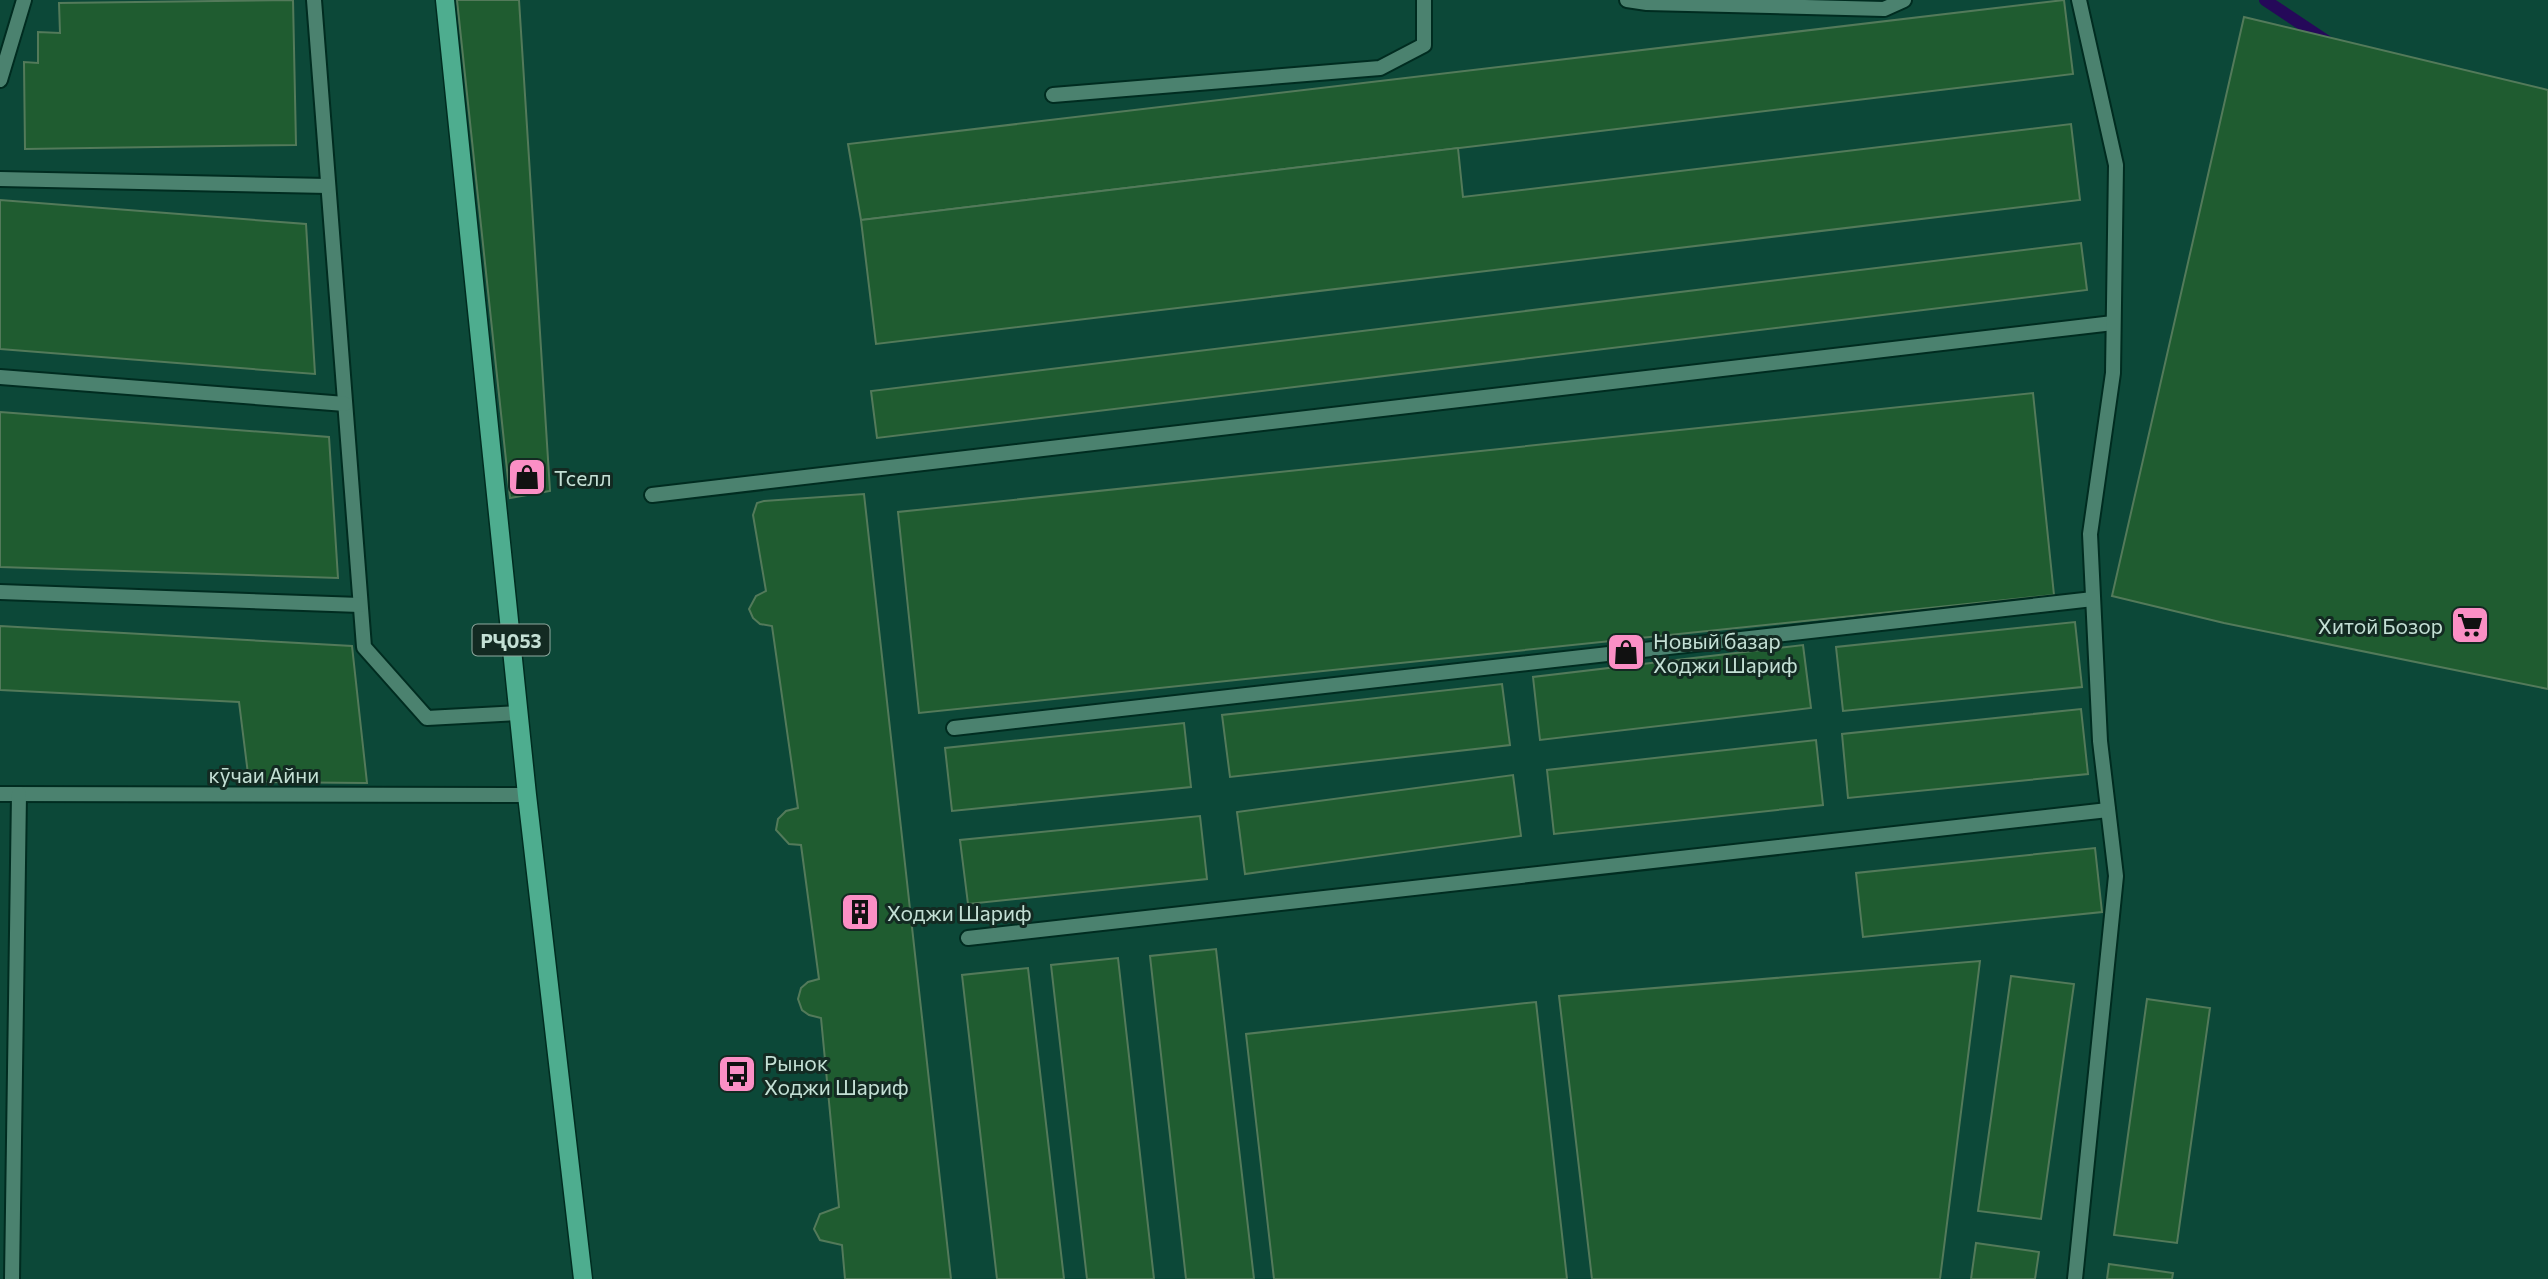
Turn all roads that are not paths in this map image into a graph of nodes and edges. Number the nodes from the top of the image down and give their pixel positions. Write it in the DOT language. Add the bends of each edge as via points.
graph roads {
  1 [pos="24,0"];
  2 [pos="314,0"];
  3 [pos="445,0"];
  4 [pos="1424,0"];
  5 [pos="1627,0"];
  6 [pos="1904,0"];
  7 [pos="2079,0"];
  8 [pos="0,80"];
  9 [pos="1053,95"];
  10 [pos="0,179"];
  11 [pos="328,186"];
  12 [pos="2113,323"];
  13 [pos="0,377"];
  14 [pos="345,404"];
  15 [pos="652,495"];
  16 [pos="0,592"];
  17 [pos="2093,599"];
  18 [pos="360,605"];
  19 [pos="519,713"];
  20 [pos="954,728"];
  21 [pos="0,794"];
  22 [pos="19,794"];
  23 [pos="527,795"];
  24 [pos="2108,810"];
  25 [pos="968,939"];
  26 [pos="12,1279"];
  27 [pos="583,1279"];
  28 [pos="2075,1279"];
  1 -- 8 [label="street"];
  2 -- 11 [label="street"];
  3 -- 19 [label="main road, РҶ053"];
  4 -- 9 [label="street" via="1424,45 1380,68"];
  5 -- 6 [label="street" via="1884,9"];
  7 -- 12 [label="street" via="2116,165"];
  10 -- 11 [label="street"];
  11 -- 14 [label="street"];
  12 -- 15 [label="street"];
  12 -- 17 [label="street" via="2113,373 2090,534"];
  13 -- 14 [label="street"];
  14 -- 18 [label="street"];
  16 -- 18 [label="street"];
  17 -- 20 [label="street"];
  17 -- 24 [label="street"];
  18 -- 19 [label="street" via="364,647 427,718"];
  19 -- 23 [label="main road, РҶ053"];
  21 -- 22 [label="street, кӯчаи Айни"];
  22 -- 23 [label="street, кӯчаи Айни"];
  22 -- 26 [label="street"];
  23 -- 27 [label="main road, РҶ053"];
  24 -- 25 [label="street"];
  24 -- 28 [label="street" via="2116,876"];
}
